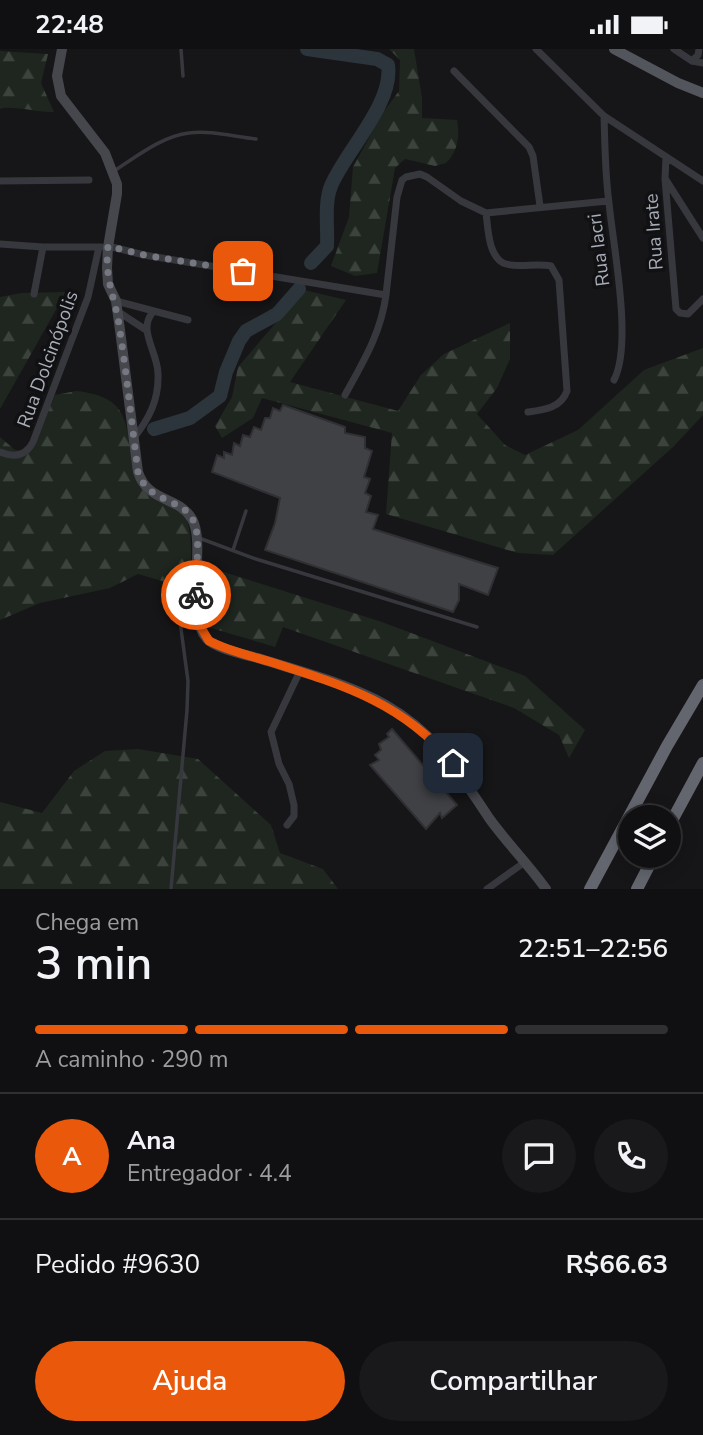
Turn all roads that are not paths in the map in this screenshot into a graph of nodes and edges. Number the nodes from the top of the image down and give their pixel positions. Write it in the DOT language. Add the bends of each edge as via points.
graph roads {
  1 [pos="62,49"];
  2 [pos="181,49"];
  3 [pos="536,49"];
  4 [pos="614,49"];
  5 [pos="621,49"];
  6 [pos="674,49"];
  7 [pos="699,49"];
  8 [pos="631,58"];
  9 [pos="692,61"];
  10 [pos="703,63"];
  11 [pos="454,71"];
  12 [pos="183,76"];
  13 [pos="703,93"];
  14 [pos="604,116"];
  15 [pos="256,139"];
  16 [pos="666,157"];
  17 [pos="114,171"];
  18 [pos="665,179"];
  19 [pos="89,180"];
  20 [pos="0,181"];
  21 [pos="703,181"];
  22 [pos="608,201"];
  23 [pos="540,206"];
  24 [pos="486,213"];
  25 [pos="703,238"];
  26 [pos="0,244"];
  27 [pos="43,247"];
  28 [pos="105,247"];
  29 [pos="34,294"];
  30 [pos="386,295"];
  31 [pos="703,299"];
  32 [pos="116,306"];
  33 [pos="153,312"];
  34 [pos="188,320"];
  35 [pos="146,330"];
  36 [pos="614,380"];
  37 [pos="345,395"];
  38 [pos="527,412"];
  39 [pos="133,439"];
  40 [pos="0,452"];
  41 [pos="246,511"];
  42 [pos="197,537"];
  43 [pos="233,550"];
  44 [pos="195,580"];
  45 [pos="477,627"];
  46 [pos="300,671"];
  47 [pos="703,685"];
  48 [pos="703,763"];
  49 [pos="680,805"];
  50 [pos="287,825"];
  51 [pos="524,862"];
  52 [pos="648,868"];
  53 [pos="540,886"];
  54 [pos="172,889"];
  55 [pos="487,889"];
  56 [pos="590,889"];
  57 [pos="637,889"];
  1 -- 17 [label="street" via="57,76 61,96 93,134"];
  2 -- 12 [label="lane"];
  3 -- 14 [label="street"];
  4 -- 8 [label="main road"];
  5 -- 8 [label="main road"];
  6 -- 9 [label="street"];
  7 -- 9 [label="street"];
  8 -- 13 [label="main road"];
  9 -- 10 [label="street"];
  11 -- 23 [label="street" via="529,147"];
  14 -- 16 [label="street"];
  14 -- 22 [label="street, Rua Iacri"];
  15 -- 17 [label="lane" via="181,134"];
  16 -- 18 [label="street, Rua Irate"];
  16 -- 21 [label="street"];
  17 -- 28 [label="street" via="117,194"];
  18 -- 25 [label="street"];
  18 -- 31 [label="street, Rua Irate" via="674,304 684,315"];
  19 -- 20 [label="street"];
  22 -- 23 [label="street"];
  22 -- 36 [label="street, Rua Iacri" via="620,302 621,359"];
  23 -- 24 [label="street"];
  24 -- 30 [label="street" via="427,177 414,174 402,180"];
  24 -- 38 [label="street" via="497,259 506,264 551,266 559,280 567,391 556,405"];
  26 -- 27 [label="street"];
  27 -- 28 [label="street"];
  27 -- 29 [label="street"];
  28 -- 30 [label="street"];
  28 -- 32 [label="street" via="108,284"];
  28 -- 40 [label="street, Rua Dolcinópolis" via="33,442 20,455"];
  30 -- 37 [label="street" via="376,337"];
  32 -- 33 [label="street"];
  32 -- 35 [label="street"];
  32 -- 39 [label="street"];
  33 -- 34 [label="street"];
  33 -- 35 [label="street"];
  35 -- 39 [label="street" via="157,363 158,387 152,411"];
  39 -- 42 [label="street" via="143,484 189,515"];
  41 -- 43 [label="lane"];
  42 -- 43 [label="lane"];
  42 -- 44 [label="street"];
  43 -- 45 [label="lane"];
  44 -- 46 [label="street" via="200,626 209,641"];
  44 -- 54 [label="lane" via="179,614 188,681"];
  46 -- 50 [label="street" via="271,732 295,805"];
  46 -- 51 [label="street" via="385,704 420,730 453,763"];
  47 -- 56 [label="highway"];
  48 -- 49 [label="highway"];
  51 -- 53 [label="street"];
  51 -- 55 [label="street"];
  52 -- 57 [label="highway"];
}
